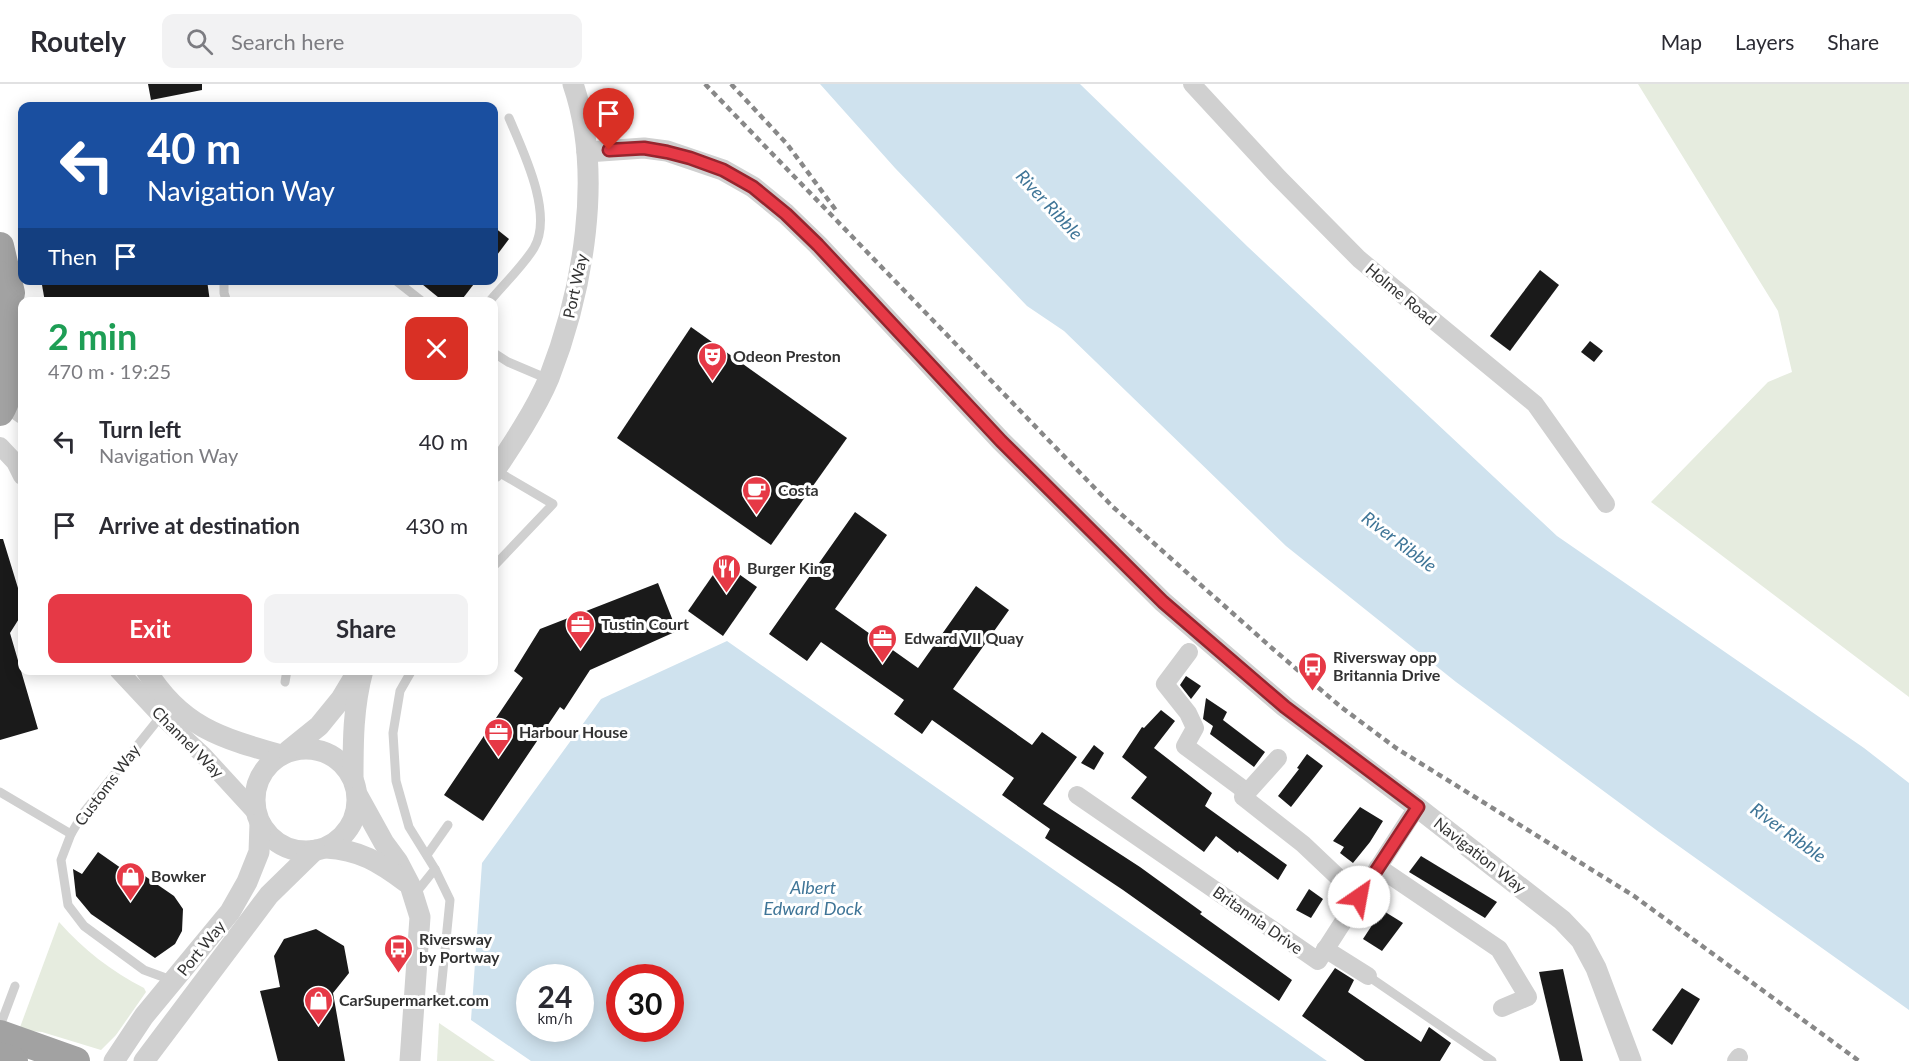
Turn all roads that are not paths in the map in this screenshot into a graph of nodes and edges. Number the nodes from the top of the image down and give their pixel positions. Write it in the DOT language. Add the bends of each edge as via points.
graph roads {
  1 [pos="573,84"];
  2 [pos="1192,84"];
  3 [pos="510,118"];
  4 [pos="587,152"];
  5 [pos="0,246"];
  6 [pos="0,275"];
  7 [pos="401,285"];
  8 [pos="417,297"];
  9 [pos="493,297"];
  10 [pos="18,324"];
  11 [pos="498,356"];
  12 [pos="548,379"];
  13 [pos="7,409"];
  14 [pos="0,446"];
  15 [pos="498,465"];
  16 [pos="18,468"];
  17 [pos="498,473"];
  18 [pos="1606,504"];
  19 [pos="498,562"];
  20 [pos="1189,652"];
  21 [pos="123,675"];
  22 [pos="149,675"];
  23 [pos="286,675"];
  24 [pos="358,675"];
  25 [pos="360,675"];
  26 [pos="409,675"];
  27 [pos="285,682"];
  28 [pos="161,716"];
  29 [pos="284,753"];
  30 [pos="1278,758"];
  31 [pos="356,787"];
  32 [pos="1247,792"];
  33 [pos="1077,795"];
  34 [pos="2,796"];
  35 [pos="1418,807"];
  36 [pos="258,819"];
  37 [pos="448,825"];
  38 [pos="71,834"];
  39 [pos="320,849"];
  40 [pos="427,855"];
  41 [pos="1378,867"];
  42 [pos="435,870"];
  43 [pos="412,890"];
  44 [pos="1359,897"];
  45 [pos="1325,949"];
  46 [pos="1368,976"];
  47 [pos="174,981"];
  48 [pos="15,987"];
  49 [pos="440,1000"];
  50 [pos="1502,1008"];
  51 [pos="0,1026"];
  52 [pos="0,1034"];
  53 [pos="0,1056"];
  54 [pos="14,1061"];
  55 [pos="76,1061"];
  56 [pos="114,1061"];
  57 [pos="144,1061"];
  58 [pos="410,1061"];
  59 [pos="1492,1061"];
  60 [pos="1631,1061"];
  1 -- 4 [label="street, Port Way"];
  2 -- 18 [label="street, Holme Road" via="1359,259 1535,404"];
  3 -- 9 [label="lane" via="535,185 541,233 534,248"];
  4 -- 12 [label="street, Port Way" via="587,227 572,307"];
  4 -- 35 [label="street, Navigation Way" via="644,148 667,152 723,170 753,187 818,245 1001,441 1163,602 1285,707"];
  5 -- 10 [label="highway"];
  6 -- 13 [label="highway" via="12,374"];
  7 -- 8 [label="lane"];
  11 -- 12 [label="lane"];
  12 -- 15 [label="street, Port Way"];
  14 -- 16 [label="street"];
  17 -- 19 [label="lane" via="553,504"];
  20 -- 32 [label="street" via="1164,684 1195,728 1185,746"];
  21 -- 28 [label="street, Channel Way"];
  22 -- 29 [label="street, Channel Way" via="184,716 208,731 235,742"];
  23 -- 27 [label="lane"];
  24 -- 29 [label="street" via="319,726"];
  25 -- 31 [label="street" via="353,726"];
  26 -- 40 [label="lane" via="400,691 393,733 396,781 409,827"];
  28 -- 36 [label="street, Channel Way" via="204,755"];
  28 -- 38 [label="lane, Customs Way" via="84,812"];
  29 -- 31 [label="street" via="314,749 330,754 344,764"];
  29 -- 36 [label="street" via="267,766 260,778 255,792"];
  30 -- 32 [label="street"];
  31 -- 39 [label="street" via="356,813 349,829 339,840"];
  31 -- 43 [label="street"];
  32 -- 44 [label="street" via="1243,797 1304,844"];
  33 -- 45 [label="street, Britannia Drive" via="1318,961"];
  34 -- 38 [label="lane"];
  35 -- 41 [label="street, Britannia Drive"];
  35 -- 60 [label="street, Navigation Way" via="1562,920 1581,940 1596,968"];
  36 -- 39 [label="street" via="282,846"];
  36 -- 47 [label="street, Port Way" via="260,852 247,882 230,912"];
  37 -- 40 [label="lane"];
  38 -- 47 [label="lane, Customs Way" via="61,860 68,905 84,926 144,970"];
  39 -- 43 [label="street" via="345,849 370,857"];
  39 -- 57 [label="street, Port Way" via="269,895"];
  40 -- 42 [label="lane"];
  41 -- 44 [label="street, Britannia Drive"];
  41 -- 50 [label="street" via="1499,949 1528,997"];
  42 -- 43 [label="lane"];
  42 -- 49 [label="lane" via="450,900"];
  43 -- 58 [label="street" via="420,917"];
  44 -- 45 [label="street, Britannia Drive"];
  45 -- 46 [label="street"];
  46 -- 59 [label="lane"];
  47 -- 56 [label="street, Port Way"];
  48 -- 51 [label="lane"];
  52 -- 55 [label="highway"];
  53 -- 54 [label="highway"];
}
